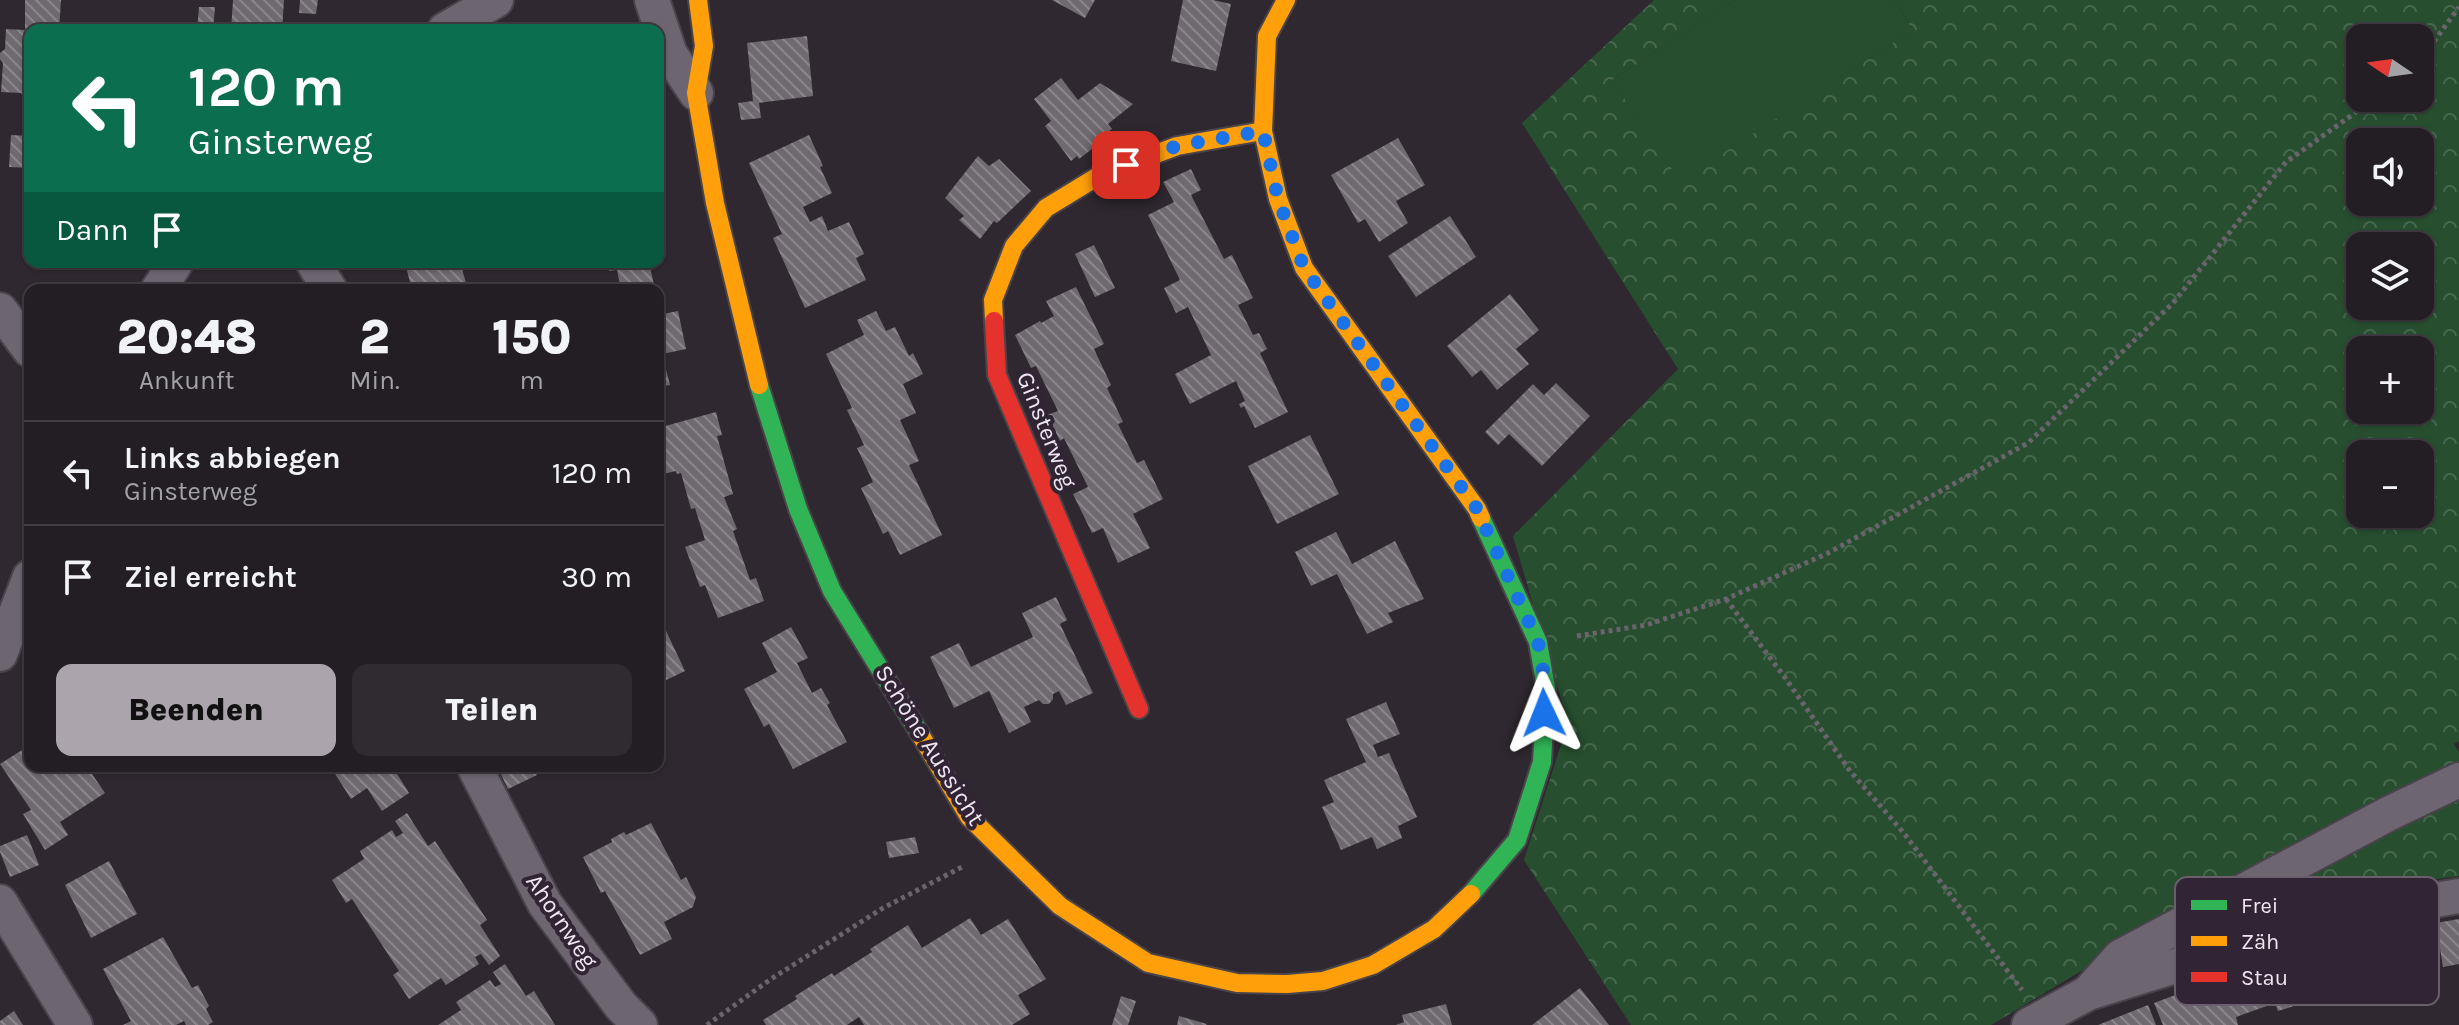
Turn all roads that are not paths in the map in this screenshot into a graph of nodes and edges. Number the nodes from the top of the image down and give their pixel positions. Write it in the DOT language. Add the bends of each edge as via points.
graph roads {
  1 [pos="496,0"];
  2 [pos="652,0"];
  3 [pos="698,0"];
  4 [pos="1286,0"];
  5 [pos="455,24"];
  6 [pos="660,24"];
  7 [pos="664,36"];
  8 [pos="696,93"];
  9 [pos="1263,131"];
  10 [pos="0,310"];
  11 [pos="24,342"];
  12 [pos="18,585"];
  13 [pos="0,654"];
  14 [pos="1139,709"];
  15 [pos="477,772"];
  16 [pos="2459,780"];
  17 [pos="2270,877"];
  18 [pos="2459,896"];
  19 [pos="2439,899"];
  20 [pos="0,902"];
  21 [pos="2175,928"];
  22 [pos="2175,966"];
  23 [pos="2088,993"];
  24 [pos="2036,1022"];
  25 [pos="75,1025"];
  26 [pos="640,1025"];
  1 -- 5 [label="street"];
  2 -- 6 [label="street, Schöne Aussicht"];
  3 -- 8 [label="street, Schöne Aussicht" via="704,46"];
  4 -- 9 [label="street, Schöne Aussicht" via="1267,36"];
  7 -- 8 [label="street, Schöne Aussicht"];
  8 -- 9 [label="street, Schöne Aussicht" via="715,203 759,388 798,509 832,591 969,817 1060,906 1148,963 1237,983 1323,981 1373,965 1434,929 1475,890 1517,840 1542,762 1546,688 1538,642 1477,509 1304,268 1278,199"];
  9 -- 14 [label="street, Ginsterweg" via="1177,146 1100,175 1046,208 1014,246 993,300 997,375"];
  10 -- 11 [label="street"];
  12 -- 13 [label="street"];
  15 -- 26 [label="street, Ahornweg" via="545,904"];
  16 -- 17 [label="street"];
  18 -- 19 [label="street"];
  20 -- 25 [label="street"];
  21 -- 23 [label="street" via="2120,957"];
  22 -- 23 [label="street"];
  23 -- 24 [label="street"];
}
